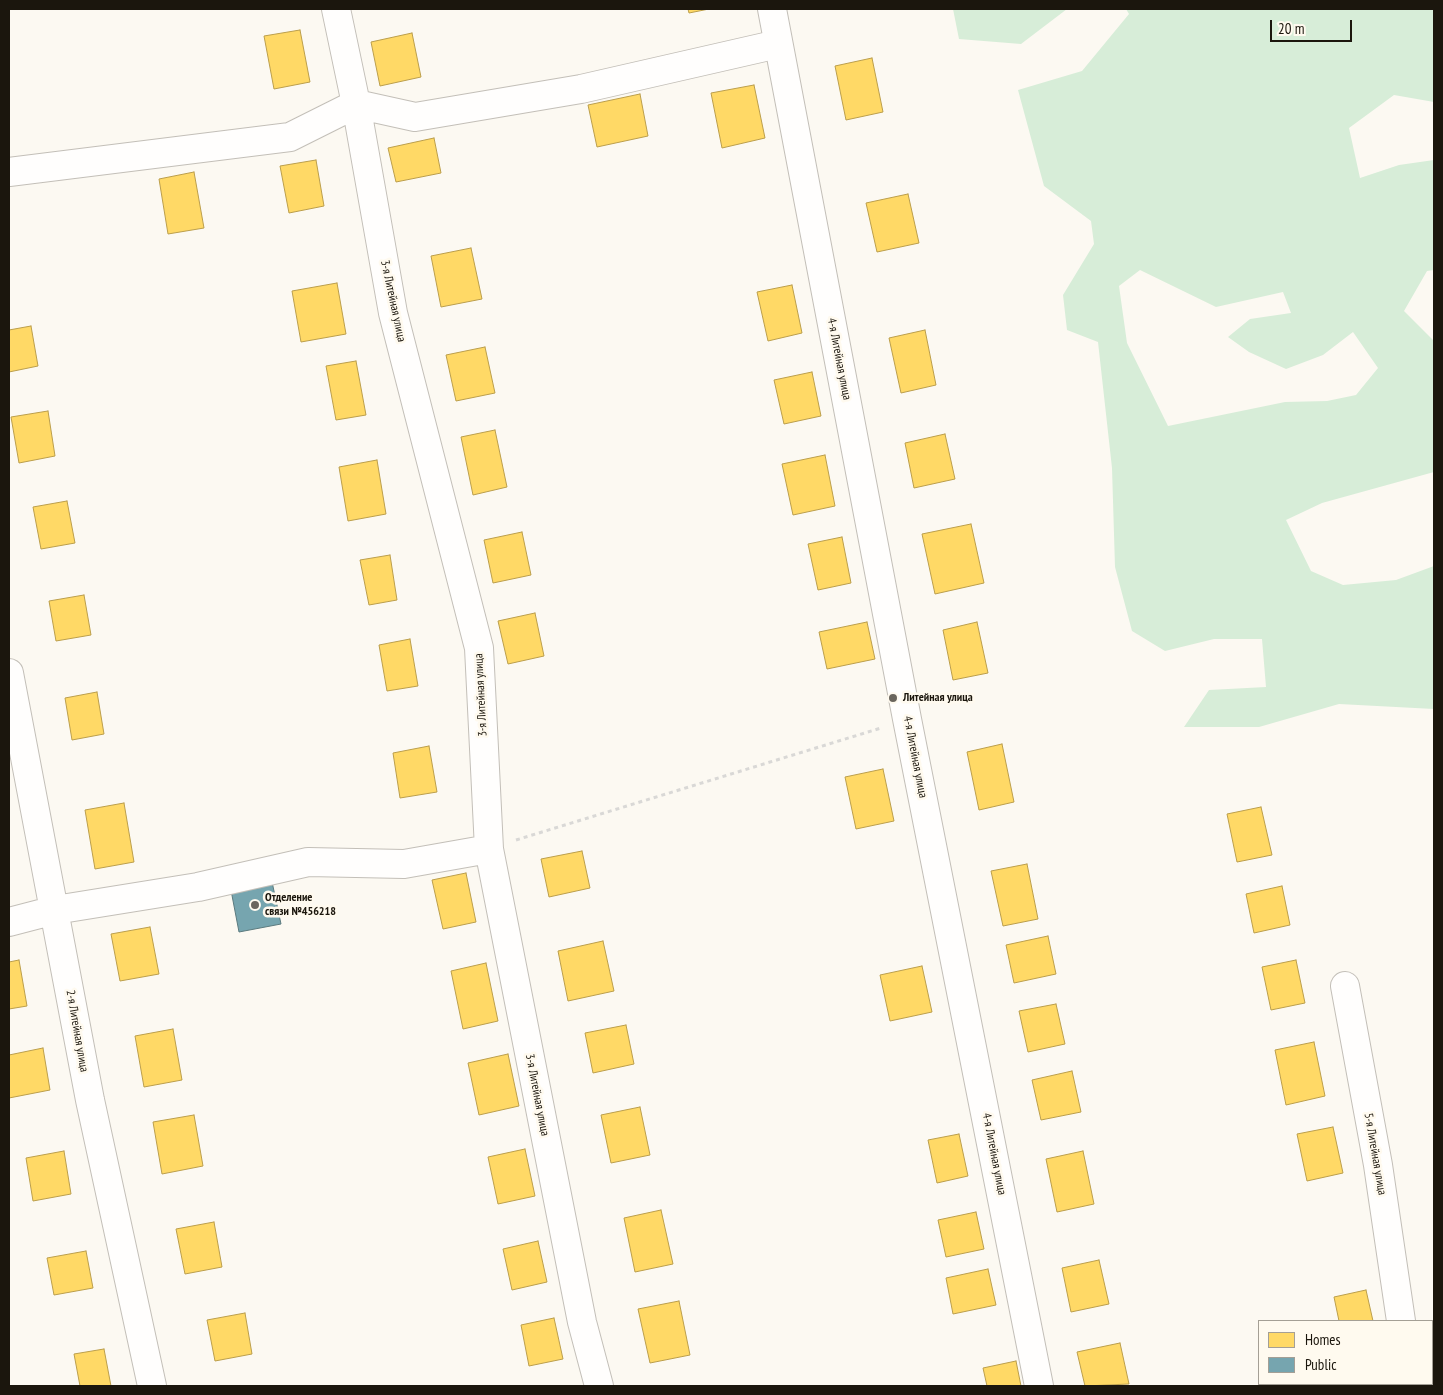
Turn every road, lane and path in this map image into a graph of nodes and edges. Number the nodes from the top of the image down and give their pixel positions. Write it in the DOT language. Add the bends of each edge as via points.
graph roads {
  1 [pos="336,9"];
  2 [pos="772,9"];
  3 [pos="778,44"];
  4 [pos="356,104"];
  5 [pos="9,172"];
  6 [pos="9,674"];
  7 [pos="907,719"];
  8 [pos="489,849"];
  9 [pos="55,910"];
  10 [pos="9,922"];
  11 [pos="1345,986"];
  12 [pos="1401,1320"];
  13 [pos="152,1386"];
  14 [pos="599,1386"];
  15 [pos="1040,1386"];
  1 -- 4 [label="street, 3-я Литейная улица"];
  2 -- 3 [label="street, 4-я Литейная улица"];
  3 -- 4 [label="street" via="581,89 415,116"];
  3 -- 7 [label="street, 4-я Литейная улица"];
  4 -- 5 [label="street" via="290,137"];
  4 -- 8 [label="street, 3-я Литейная улица" via="393,313 479,648"];
  6 -- 9 [label="street, 2-я Литейная улица"];
  7 -- 8 [label="path"];
  7 -- 15 [label="street, 4-я Литейная улица"];
  8 -- 9 [label="street" via="404,864 308,862 198,888"];
  8 -- 14 [label="street, 3-я Литейная улица" via="582,1322"];
  9 -- 10 [label="street"];
  9 -- 13 [label="street, 2-я Литейная улица" via="90,1100"];
  11 -- 12 [label="street, 5-я Литейная улица" via="1378,1165"];
}
